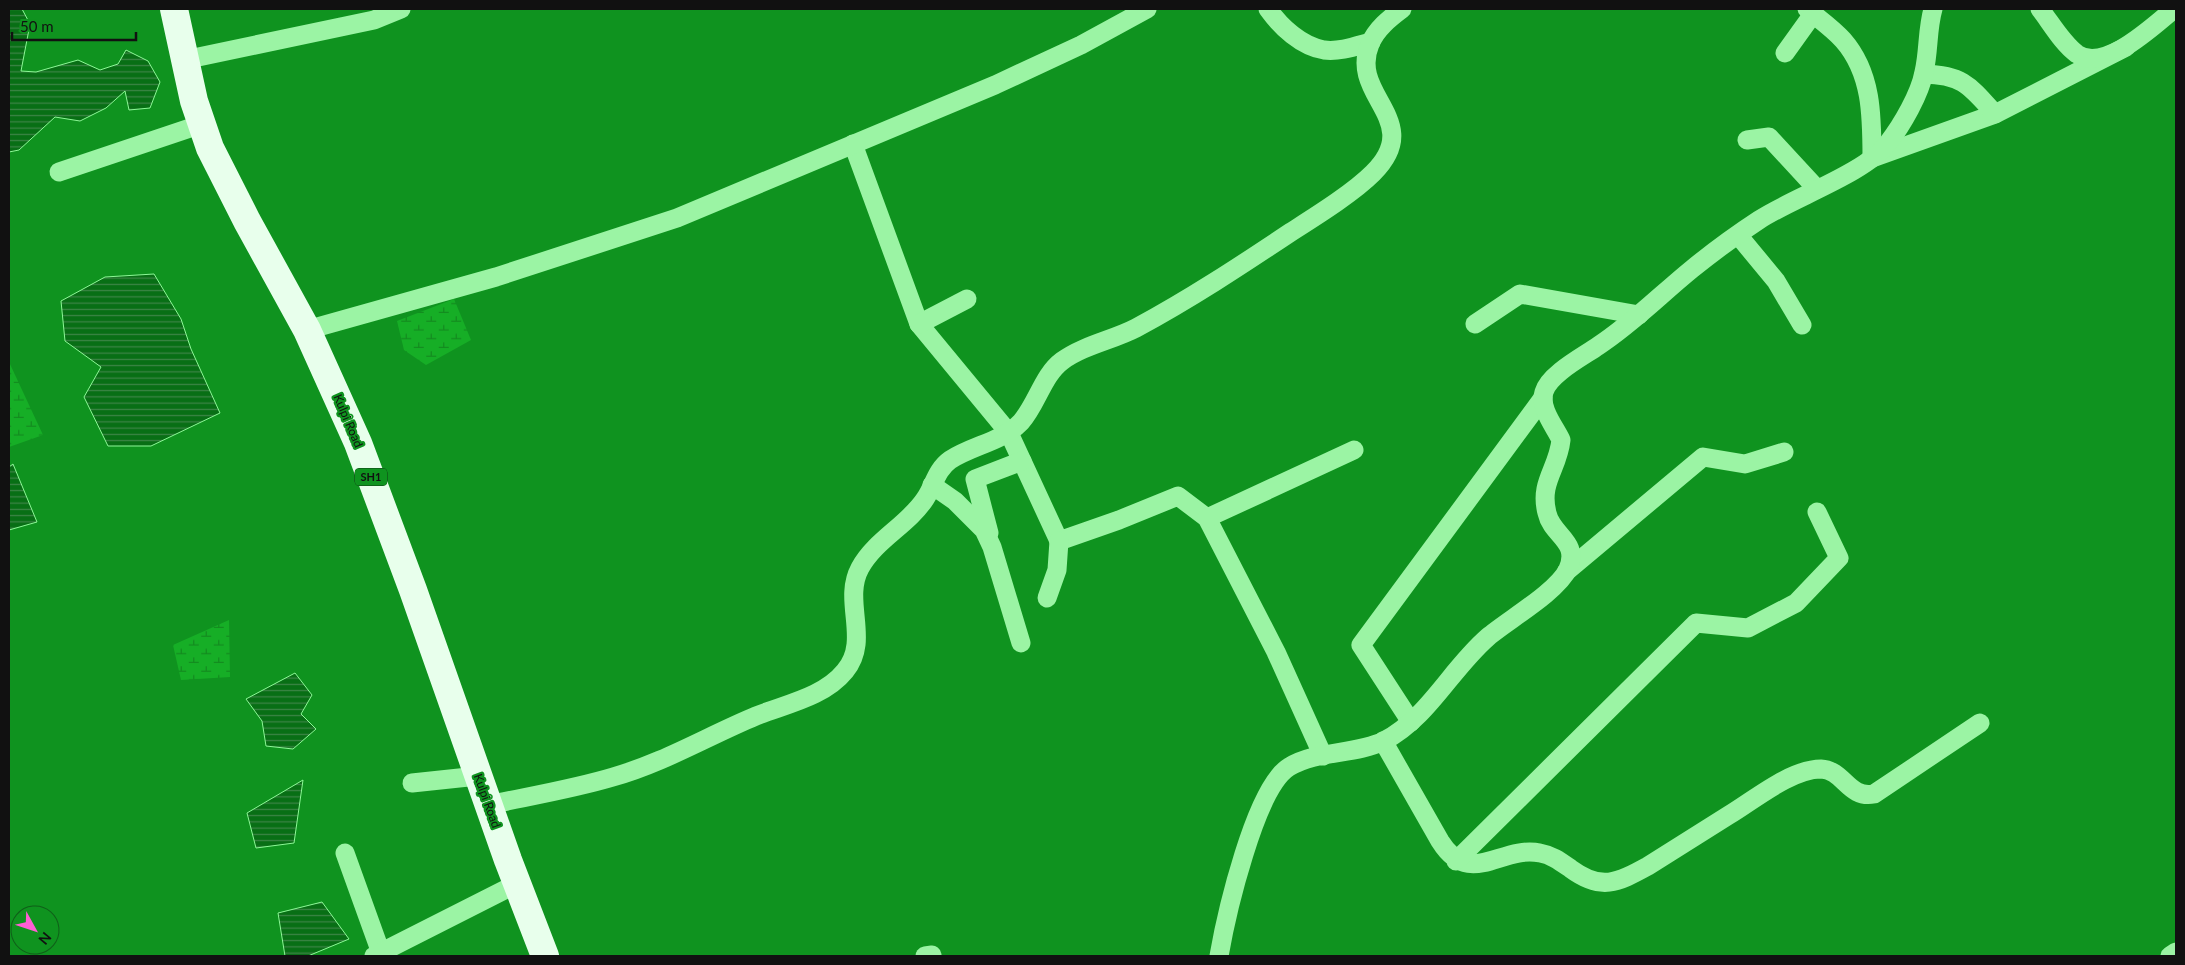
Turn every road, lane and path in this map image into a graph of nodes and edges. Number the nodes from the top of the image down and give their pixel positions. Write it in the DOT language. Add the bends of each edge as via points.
graph roads {
  1 [pos="174,9"];
  2 [pos="401,9"];
  3 [pos="1147,9"];
  4 [pos="1268,9"];
  5 [pos="1402,9"];
  6 [pos="1933,9"];
  7 [pos="2040,9"];
  8 [pos="1810,11"];
  9 [pos="2174,11"];
  10 [pos="1371,42"];
  11 [pos="2126,47"];
  12 [pos="1785,53"];
  13 [pos="184,60"];
  14 [pos="1924,74"];
  15 [pos="1995,114"];
  16 [pos="202,124"];
  17 [pos="1747,140"];
  18 [pos="854,144"];
  19 [pos="1872,158"];
  20 [pos="59,172"];
  21 [pos="1817,189"];
  22 [pos="1738,235"];
  23 [pos="967,299"];
  24 [pos="1639,315"];
  25 [pos="919,324"];
  26 [pos="1475,324"];
  27 [pos="1802,325"];
  28 [pos="307,330"];
  29 [pos="1543,398"];
  30 [pos="1009,433"];
  31 [pos="1354,450"];
  32 [pos="1784,452"];
  33 [pos="1022,461"];
  34 [pos="932,485"];
  35 [pos="1817,512"];
  36 [pos="1207,518"];
  37 [pos="1059,540"];
  38 [pos="992,547"];
  39 [pos="1567,571"];
  40 [pos="1047,598"];
  41 [pos="1021,642"];
  42 [pos="1411,722"];
  43 [pos="1980,723"];
  44 [pos="1383,741"];
  45 [pos="1323,756"];
  46 [pos="478,776"];
  47 [pos="412,783"];
  48 [pos="488,805"];
  49 [pos="345,852"];
  50 [pos="1456,861"];
  51 [pos="518,883"];
  52 [pos="2176,952"];
  53 [pos="377,955"];
  54 [pos="546,956"];
  55 [pos="1219,956"];
  56 [pos="2170,956"];
  1 -- 13 [label="main road, Kulpi Road / SH1"];
  2 -- 13 [label="street" via="374,20"];
  3 -- 18 [label="street" via="1041,64"];
  4 -- 10 [label="street" via="1286,30 1324,50"];
  5 -- 10 [label="street"];
  6 -- 14 [label="street" via="1928,25"];
  7 -- 11 [label="street" via="2079,55 2110,55"];
  8 -- 12 [label="street"];
  8 -- 19 [label="street" via="1843,40 1868,85"];
  9 -- 11 [label="street"];
  10 -- 30 [label="street" via="1366,73 1392,131 1386,159 1371,176 1187,300 1061,362 1049,375 1022,420"];
  11 -- 15 [label="street"];
  13 -- 16 [label="main road, Kulpi Road / SH1"];
  14 -- 15 [label="street" via="1945,74 1969,85"];
  14 -- 19 [label="street" via="1914,99 1888,144"];
  15 -- 19 [label="street"];
  16 -- 20 [label="street"];
  16 -- 28 [label="main road, Kulpi Road / SH1" via="228,184"];
  17 -- 21 [label="street" via="1770,137"];
  18 -- 25 [label="street"];
  18 -- 28 [label="street" via="678,218 496,277"];
  19 -- 21 [label="street"];
  21 -- 22 [label="street"];
  22 -- 24 [label="street" via="1693,268"];
  22 -- 27 [label="street" via="1776,281"];
  23 -- 25 [label="street"];
  24 -- 26 [label="street" via="1520,294"];
  24 -- 29 [label="street" via="1560,372 1545,389"];
  25 -- 30 [label="street"];
  28 -- 46 [label="main road, Kulpi Road / SH1" via="362,453"];
  29 -- 39 [label="street" via="1546,412 1562,440 1545,486 1547,513 1570,547 1572,558"];
  29 -- 42 [label="street" via="1361,645"];
  30 -- 33 [label="street"];
  30 -- 34 [label="street" via="948,462"];
  31 -- 36 [label="street"];
  32 -- 39 [label="street" via="1745,464 1703,457"];
  33 -- 37 [label="street"];
  33 -- 38 [label="street" via="975,479"];
  34 -- 38 [label="street" via="970,514 984,530"];
  34 -- 48 [label="street" via="914,512 861,566 854,583 858,640 854,658 834,683 649,765 614,777"];
  35 -- 50 [label="street" via="1839,558 1796,603 1748,628 1696,623"];
  36 -- 37 [label="street" via="1178,496"];
  36 -- 45 [label="street" via="1276,652"];
  37 -- 40 [label="street" via="1057,570"];
  38 -- 41 [label="street"];
  39 -- 42 [label="street" via="1537,600 1487,638"];
  42 -- 44 [label="street"];
  43 -- 50 [label="street" via="1874,794 1858,794 1832,772 1822,769 1789,778 1648,866 1612,883 1588,880 1553,856 1539,852 1525,852 1474,864"];
  44 -- 45 [label="street"];
  44 -- 50 [label="street" via="1440,841"];
  45 -- 55 [label="street" via="1288,768 1275,782 1261,809 1236,884"];
  46 -- 47 [label="street"];
  46 -- 48 [label="main road, Kulpi Road / SH1"];
  48 -- 51 [label="main road, Kulpi Road / SH1"];
  49 -- 53 [label="street"];
  51 -- 53 [label="street"];
  51 -- 54 [label="main road, Kulpi Road / SH1"];
  52 -- 56 [label="street"];
}
